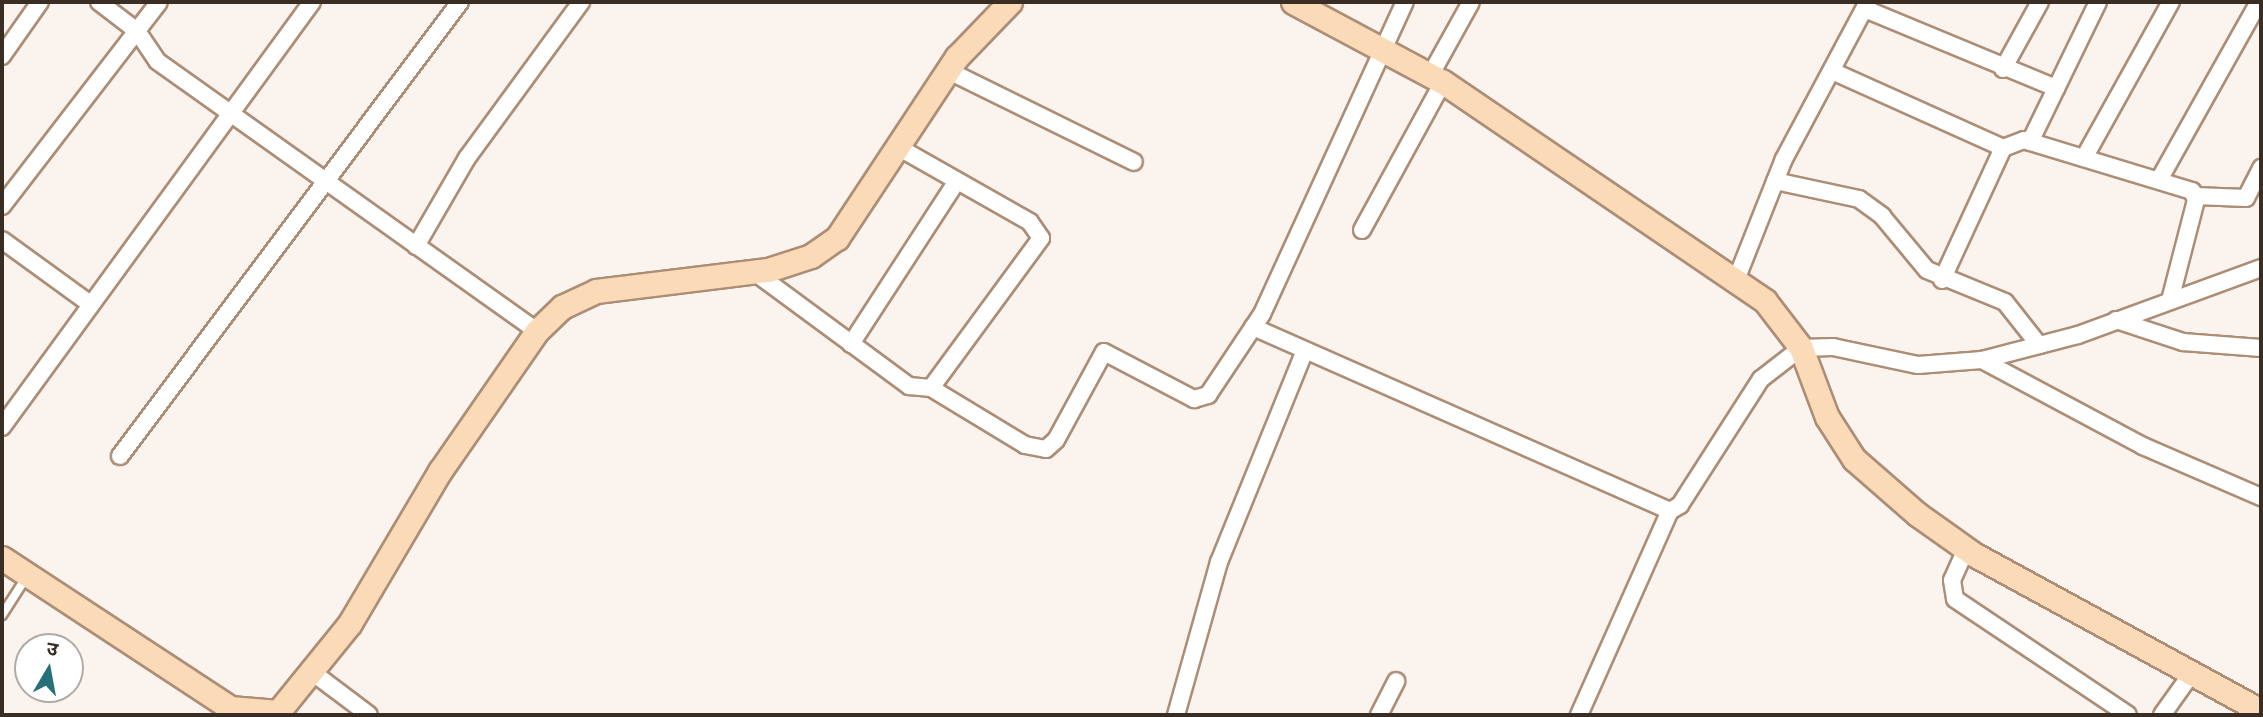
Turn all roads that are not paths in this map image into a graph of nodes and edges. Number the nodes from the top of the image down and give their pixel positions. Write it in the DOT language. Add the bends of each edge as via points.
graph roads {
  1 [pos="40,2"];
  2 [pos="99,2"];
  3 [pos="159,2"];
  4 [pos="312,2"];
  5 [pos="460,2"];
  6 [pos="581,2"];
  7 [pos="1010,2"];
  8 [pos="1293,2"];
  9 [pos="1405,2"];
  10 [pos="1471,2"];
  11 [pos="2040,2"];
  12 [pos="2098,2"];
  13 [pos="2171,2"];
  14 [pos="2259,2"];
  15 [pos="1866,5"];
  16 [pos="137,31"];
  17 [pos="1384,48"];
  18 [pos="2,56"];
  19 [pos="2003,69"];
  20 [pos="947,70"];
  21 [pos="1832,71"];
  22 [pos="1437,78"];
  23 [pos="2056,88"];
  24 [pos="227,113"];
  25 [pos="2030,142"];
  26 [pos="896,146"];
  27 [pos="2003,148"];
  28 [pos="2084,158"];
  29 [pos="1134,162"];
  30 [pos="2261,168"];
  31 [pos="2159,180"];
  32 [pos="957,181"];
  33 [pos="1775,181"];
  34 [pos="326,183"];
  35 [pos="2195,196"];
  36 [pos="2,206"];
  37 [pos="1362,230"];
  38 [pos="2,240"];
  39 [pos="416,246"];
  40 [pos="2261,268"];
  41 [pos="753,271"];
  42 [pos="1736,280"];
  43 [pos="1942,280"];
  44 [pos="2171,298"];
  45 [pos="90,304"];
  46 [pos="2116,320"];
  47 [pos="528,326"];
  48 [pos="1253,327"];
  49 [pos="852,344"];
  50 [pos="2039,345"];
  51 [pos="1801,348"];
  52 [pos="2261,348"];
  53 [pos="1304,353"];
  54 [pos="1982,360"];
  55 [pos="931,388"];
  56 [pos="2,427"];
  57 [pos="120,456"];
  58 [pos="2261,497"];
  59 [pos="1670,511"];
  60 [pos="1966,549"];
  61 [pos="2,558"];
  62 [pos="28,574"];
  63 [pos="2,615"];
  64 [pos="312,672"];
  65 [pos="2192,673"];
  66 [pos="1396,681"];
  67 [pos="2261,711"];
  68 [pos="369,715"];
  69 [pos="1176,715"];
  70 [pos="1379,715"];
  71 [pos="1578,715"];
  72 [pos="2128,715"];
  73 [pos="2162,715"];
  1 -- 18 [label="street"];
  2 -- 16 [label="street"];
  3 -- 16 [label="street"];
  4 -- 24 [label="street"];
  5 -- 34 [label="street"];
  6 -- 39 [label="street" via="467,158"];
  7 -- 20 [label="street"];
  8 -- 17 [label="street"];
  9 -- 17 [label="street"];
  10 -- 22 [label="street"];
  11 -- 19 [label="street"];
  12 -- 23 [label="street"];
  13 -- 28 [label="street"];
  14 -- 31 [label="street"];
  15 -- 19 [label="street"];
  15 -- 21 [label="street"];
  16 -- 24 [label="street" via="157,61"];
  16 -- 36 [label="street"];
  17 -- 22 [label="street"];
  17 -- 48 [label="street"];
  19 -- 23 [label="street"];
  20 -- 26 [label="street"];
  20 -- 29 [label="street"];
  21 -- 27 [label="street"];
  21 -- 33 [label="street"];
  22 -- 37 [label="street"];
  22 -- 42 [label="street"];
  23 -- 25 [label="street"];
  24 -- 34 [label="street"];
  24 -- 45 [label="street"];
  25 -- 27 [label="street" via="2015,139"];
  25 -- 28 [label="street"];
  26 -- 32 [label="street"];
  26 -- 41 [label="street" via="837,238 811,256"];
  27 -- 43 [label="street"];
  28 -- 31 [label="street"];
  30 -- 35 [label="street" via="2246,198"];
  31 -- 35 [label="street"];
  32 -- 49 [label="street"];
  32 -- 55 [label="street" via="1030,222 1041,238"];
  33 -- 42 [label="street"];
  33 -- 43 [label="street" via="1823,187 1858,199"];
  34 -- 39 [label="street"];
  34 -- 57 [label="street"];
  35 -- 44 [label="street"];
  38 -- 45 [label="street"];
  39 -- 47 [label="street"];
  40 -- 44 [label="street"];
  41 -- 47 [label="street" via="596,291"];
  41 -- 49 [label="street"];
  42 -- 51 [label="street" via="1765,301"];
  43 -- 50 [label="street" via="2005,302"];
  44 -- 46 [label="street"];
  45 -- 56 [label="street"];
  46 -- 50 [label="street"];
  46 -- 52 [label="street" via="2183,342"];
  47 -- 64 [label="street"];
  48 -- 53 [label="street"];
  48 -- 55 [label="street" via="1200,399 1111,352 1100,354 1056,440 1046,449 1025,445"];
  49 -- 55 [label="street" via="909,386"];
  50 -- 54 [label="street"];
  51 -- 54 [label="street" via="1833,347 1919,365"];
  51 -- 59 [label="street" via="1761,379 1679,505"];
  51 -- 60 [label="street" via="1827,418 1854,459"];
  53 -- 59 [label="street"];
  53 -- 69 [label="street" via="1219,562"];
  54 -- 58 [label="street" via="2143,446"];
  59 -- 71 [label="street"];
  60 -- 65 [label="street"];
  60 -- 72 [label="street" via="1952,580 1955,599"];
  61 -- 62 [label="street"];
  62 -- 63 [label="lane"];
  62 -- 64 [label="street" via="230,708 256,714 278,712"];
  64 -- 68 [label="street"];
  65 -- 67 [label="street"];
  65 -- 73 [label="street"];
  66 -- 70 [label="street"];
}
